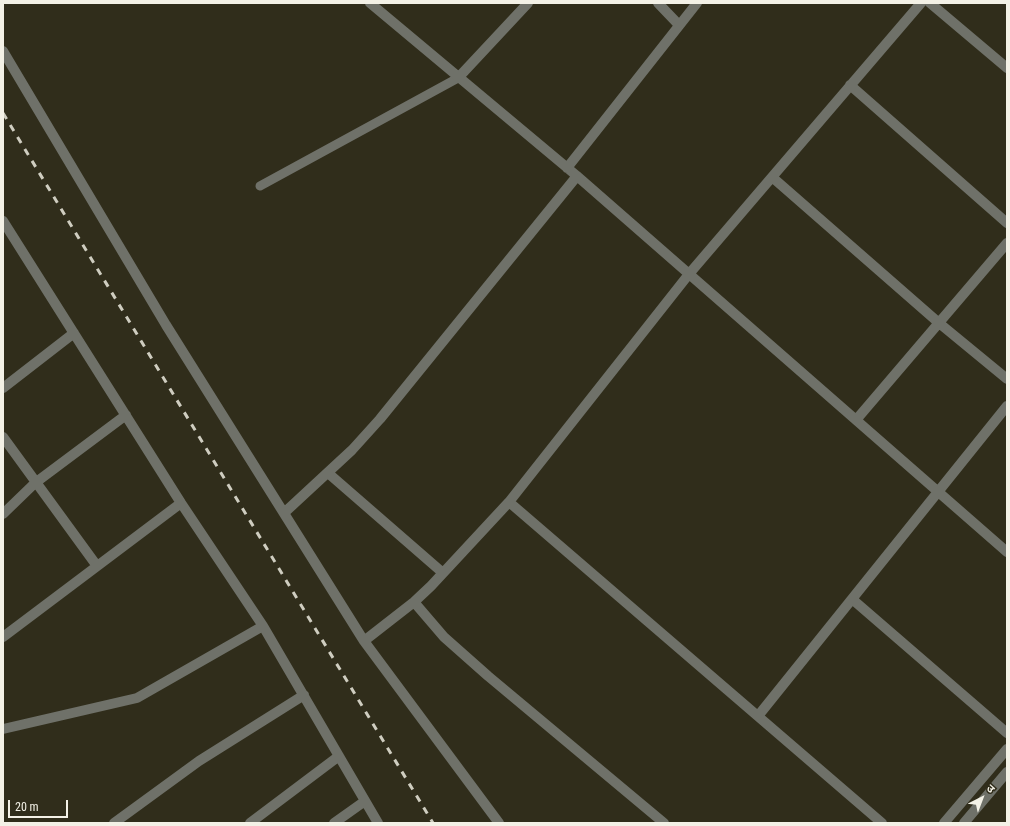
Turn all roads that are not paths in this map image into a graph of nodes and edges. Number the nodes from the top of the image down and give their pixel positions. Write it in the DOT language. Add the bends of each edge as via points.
graph roads {
  1 [pos="370,3"];
  2 [pos="528,3"];
  3 [pos="658,3"];
  4 [pos="697,3"];
  5 [pos="921,3"];
  6 [pos="930,3"];
  7 [pos="679,25"];
  8 [pos="3,51"];
  9 [pos="1007,68"];
  10 [pos="458,78"];
  11 [pos="850,85"];
  12 [pos="567,168"];
  13 [pos="577,176"];
  14 [pos="772,177"];
  15 [pos="260,186"];
  16 [pos="3,221"];
  17 [pos="1007,223"];
  18 [pos="1007,243"];
  19 [pos="689,274"];
  20 [pos="939,323"];
  21 [pos="74,333"];
  22 [pos="1007,379"];
  23 [pos="3,388"];
  24 [pos="1007,406"];
  25 [pos="126,415"];
  26 [pos="856,420"];
  27 [pos="3,437"];
  28 [pos="328,472"];
  29 [pos="35,483"];
  30 [pos="938,493"];
  31 [pos="181,502"];
  32 [pos="509,502"];
  33 [pos="284,513"];
  34 [pos="3,514"];
  35 [pos="1007,552"];
  36 [pos="98,566"];
  37 [pos="443,573"];
  38 [pos="852,599"];
  39 [pos="414,602"];
  40 [pos="263,626"];
  41 [pos="3,637"];
  42 [pos="364,641"];
  43 [pos="304,695"];
  44 [pos="758,716"];
  45 [pos="3,729"];
  46 [pos="1007,733"];
  47 [pos="1007,749"];
  48 [pos="339,756"];
  49 [pos="1007,772"];
  50 [pos="365,801"];
  51 [pos="114,823"];
  52 [pos="250,823"];
  53 [pos="334,823"];
  54 [pos="378,823"];
  55 [pos="499,823"];
  56 [pos="664,823"];
  57 [pos="882,823"];
  58 [pos="944,823"];
  59 [pos="964,823"];
  1 -- 10 [label="street"];
  2 -- 10 [label="street"];
  3 -- 7 [label="street"];
  4 -- 7 [label="street"];
  5 -- 11 [label="street"];
  6 -- 9 [label="street"];
  7 -- 12 [label="street"];
  8 -- 33 [label="street" via="166,325"];
  10 -- 12 [label="street"];
  10 -- 15 [label="lane"];
  11 -- 14 [label="street"];
  11 -- 17 [label="street"];
  12 -- 13 [label="street"];
  13 -- 19 [label="street"];
  13 -- 28 [label="street" via="380,419"];
  14 -- 19 [label="street"];
  14 -- 20 [label="street"];
  16 -- 21 [label="street"];
  18 -- 20 [label="street"];
  19 -- 26 [label="street"];
  19 -- 32 [label="street"];
  20 -- 22 [label="street"];
  20 -- 26 [label="street"];
  21 -- 23 [label="street"];
  21 -- 25 [label="street"];
  24 -- 30 [label="street"];
  25 -- 29 [label="street"];
  25 -- 31 [label="street"];
  26 -- 30 [label="street"];
  27 -- 29 [label="street"];
  28 -- 33 [label="street"];
  28 -- 37 [label="street"];
  29 -- 34 [label="street"];
  29 -- 36 [label="street"];
  30 -- 35 [label="street"];
  30 -- 38 [label="street"];
  31 -- 36 [label="street"];
  31 -- 40 [label="street"];
  32 -- 37 [label="street"];
  32 -- 44 [label="street"];
  33 -- 42 [label="street"];
  36 -- 41 [label="street"];
  37 -- 39 [label="street"];
  38 -- 44 [label="street"];
  38 -- 46 [label="street"];
  39 -- 42 [label="street"];
  39 -- 56 [label="street" via="444,637 488,676"];
  40 -- 43 [label="street"];
  40 -- 45 [label="street" via="137,698"];
  42 -- 55 [label="street"];
  43 -- 48 [label="street"];
  43 -- 51 [label="street" via="199,761"];
  44 -- 57 [label="street"];
  47 -- 58 [label="street"];
  48 -- 50 [label="street"];
  48 -- 52 [label="street"];
  49 -- 59 [label="street"];
  50 -- 53 [label="street"];
  50 -- 54 [label="street"];
}
